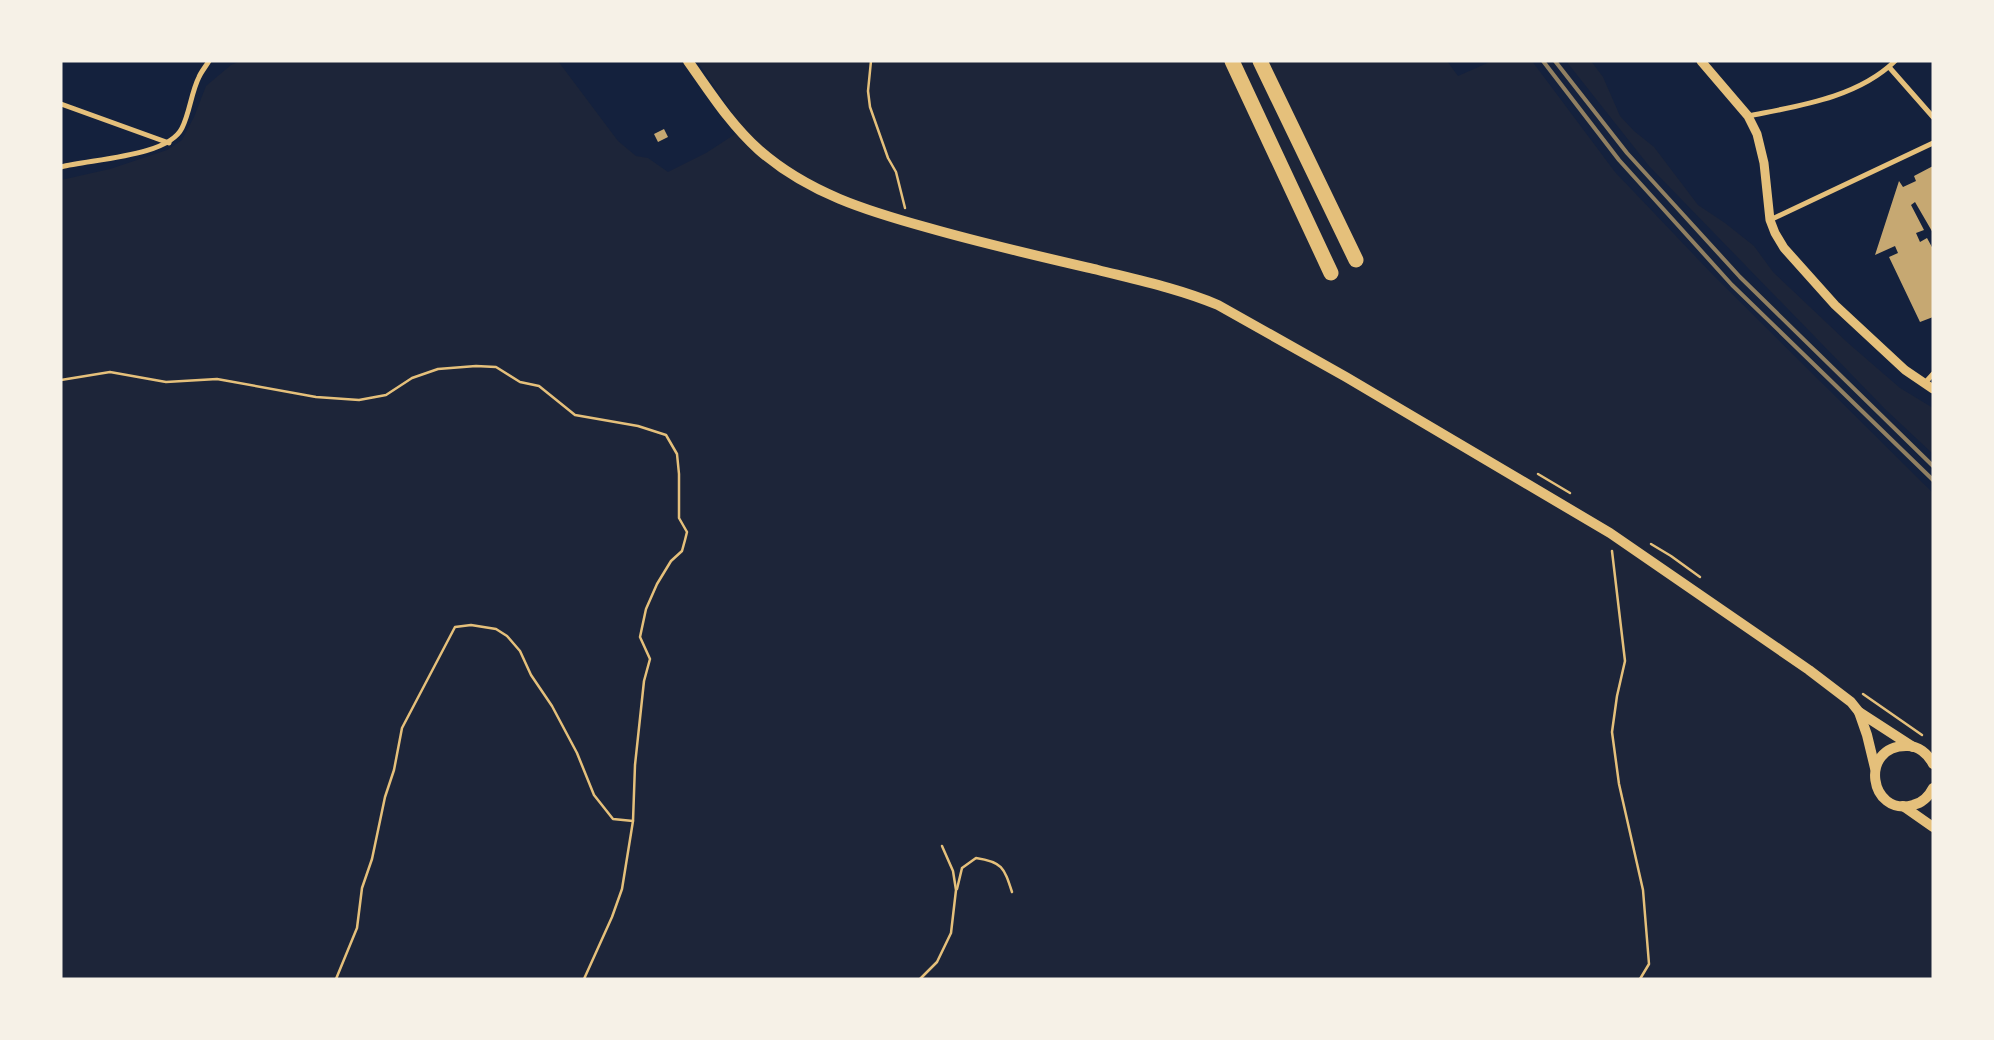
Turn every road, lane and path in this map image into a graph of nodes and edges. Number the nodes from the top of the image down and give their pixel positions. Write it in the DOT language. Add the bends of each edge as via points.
graph roads {
  1 [pos="209,61"];
  2 [pos="688,61"];
  3 [pos="871,61"];
  4 [pos="1232,61"];
  5 [pos="1260,61"];
  6 [pos="1895,61"];
  7 [pos="1702,62"];
  8 [pos="1889,67"];
  9 [pos="61,104"];
  10 [pos="1748,116"];
  11 [pos="1933,117"];
  12 [pos="1933,142"];
  13 [pos="169,143"];
  14 [pos="61,168"];
  15 [pos="1770,220"];
  16 [pos="915,224"];
  17 [pos="1356,260"];
  18 [pos="1331,273"];
  19 [pos="1933,374"];
  20 [pos="61,380"];
  21 [pos="1929,387"];
  22 [pos="1610,533"];
  23 [pos="1859,712"];
  24 [pos="1913,746"];
  25 [pos="1933,763"];
  26 [pos="1875,769"];
  27 [pos="1933,788"];
  28 [pos="1903,806"];
  29 [pos="633,821"];
  30 [pos="1933,827"];
  31 [pos="942,846"];
  32 [pos="956,890"];
  33 [pos="1012,892"];
  34 [pos="336,979"];
  35 [pos="584,979"];
  36 [pos="920,979"];
  37 [pos="1640,979"];
  1 -- 13 [label="street" via="199,77 182,130"];
  2 -- 16 [label="main road" via="744,135 791,174 824,194"];
  3 -- 16 [label="path" via="870,107 896,172 906,211"];
  4 -- 18 [label="highway"];
  5 -- 17 [label="highway"];
  6 -- 8 [label="street"];
  7 -- 10 [label="street"];
  8 -- 10 [label="street" via="1865,82 1820,102"];
  8 -- 11 [label="street"];
  9 -- 13 [label="street"];
  10 -- 15 [label="street" via="1757,134 1764,163"];
  12 -- 15 [label="street"];
  13 -- 14 [label="street" via="146,152"];
  15 -- 21 [label="street" via="1784,248 1835,305 1905,370"];
  16 -- 22 [label="main road" via="1200,297 1218,305"];
  19 -- 21 [label="street"];
  20 -- 29 [label="path" via="110,372 166,382 217,379 316,397 359,400 386,395 412,378 438,369 496,367 520,382 539,386 575,416 638,426 666,435 677,454 679,518 686,532 682,551 671,561 653,592 640,637 650,659 636,746"];
  22 -- 23 [label="main road" via="1809,670"];
  22 -- 37 [label="path" via="1625,661 1612,732 1619,784 1643,890 1649,964"];
  23 -- 24 [label="main road"];
  23 -- 26 [label="main road"];
  24 -- 25 [label="main road"];
  24 -- 26 [label="main road" via="1888,750"];
  26 -- 28 [label="main road" via="1880,794 1887,801"];
  27 -- 28 [label="main road" via="1916,804"];
  28 -- 30 [label="main road"];
  29 -- 34 [label="path" via="613,818 594,795 577,753 552,706 507,636 496,629 471,625 455,627 402,728 372,859 362,888 357,928"];
  29 -- 35 [label="path" via="622,889"];
  31 -- 32 [label="path" via="953,871"];
  32 -- 33 [label="path" via="962,868 976,858 994,861 1005,872"];
  32 -- 36 [label="path" via="951,933 937,962"];
}
